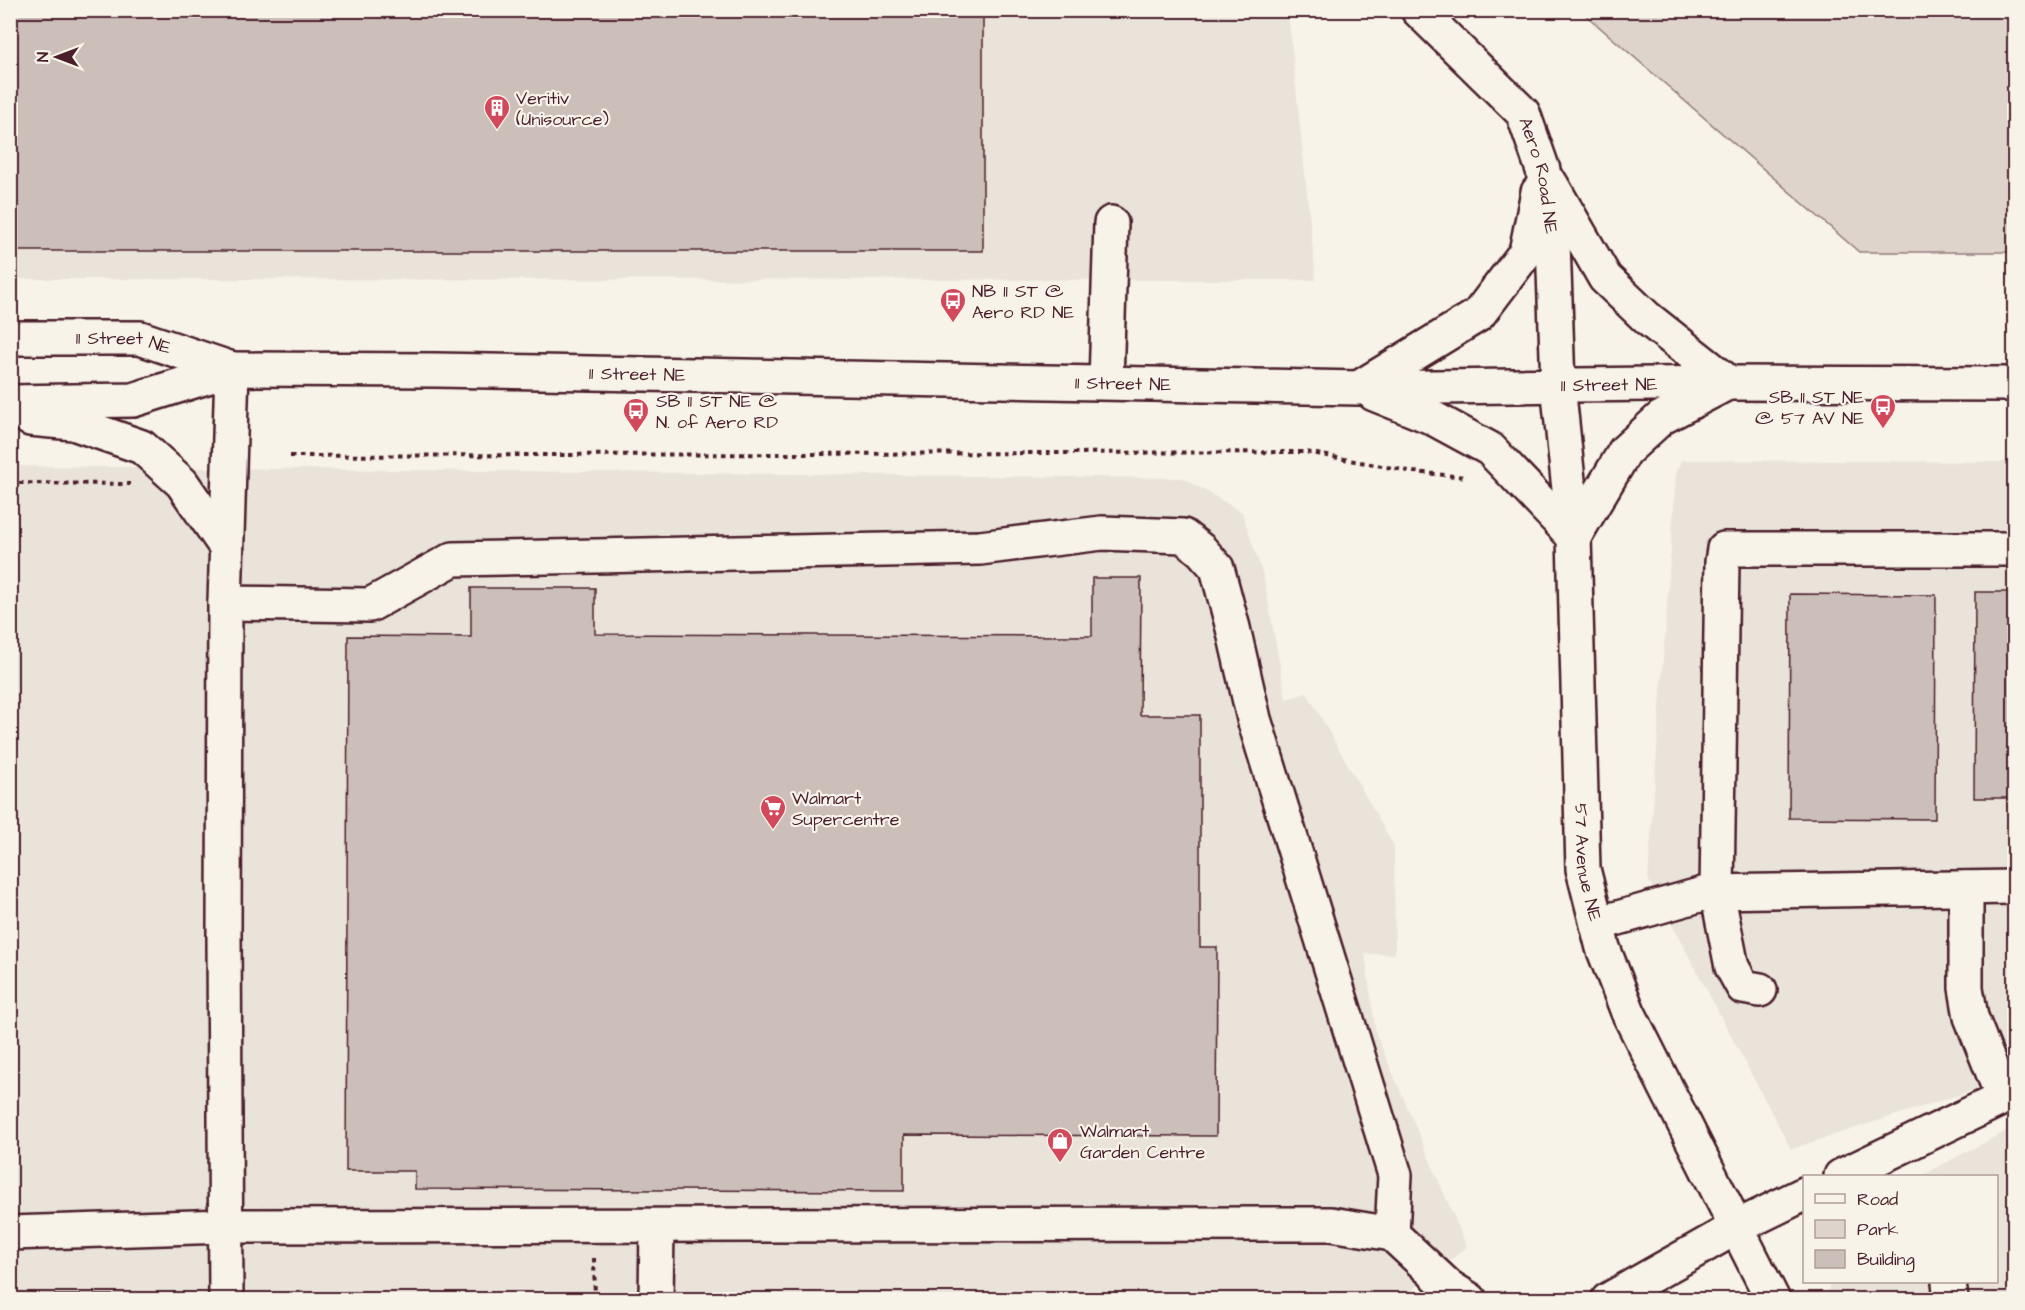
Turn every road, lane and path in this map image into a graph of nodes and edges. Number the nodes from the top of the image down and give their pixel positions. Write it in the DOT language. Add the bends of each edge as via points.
graph roads {
  1 [pos="1418,10"];
  2 [pos="1543,170"];
  3 [pos="1111,223"];
  4 [pos="10,338"];
  5 [pos="232,369"];
  6 [pos="1107,382"];
  7 [pos="1730,382"];
  8 [pos="2014,384"];
  9 [pos="1558,385"];
  10 [pos="1359,388"];
  11 [pos="10,402"];
  12 [pos="10,417"];
  13 [pos="290,456"];
  14 [pos="1465,477"];
  15 [pos="10,483"];
  16 [pos="140,484"];
  17 [pos="1574,537"];
  18 [pos="226,547"];
  19 [pos="2014,549"];
  20 [pos="225,603"];
  21 [pos="1966,888"];
  22 [pos="2014,888"];
  23 [pos="1717,892"];
  24 [pos="1597,924"];
  25 [pos="1760,990"];
  26 [pos="2009,1096"];
  27 [pos="1843,1175"];
  28 [pos="1803,1194"];
  29 [pos="226,1226"];
  30 [pos="657,1226"];
  31 [pos="1737,1227"];
  32 [pos="10,1233"];
  33 [pos="1392,1234"];
  34 [pos="1949,1283"];
  35 [pos="226,1299"];
  36 [pos="656,1299"];
  37 [pos="1470,1299"];
  38 [pos="1608,1299"];
  39 [pos="1773,1299"];
  40 [pos="1951,1299"];
  1 -- 2 [label="street, Aero Road NE" via="1523,113"];
  2 -- 7 [label="street" via="1605,278 1647,318"];
  2 -- 9 [label="street, Aero Road NE" via="1553,242"];
  2 -- 10 [label="street" via="1526,252 1478,315"];
  3 -- 6 [label="street"];
  4 -- 5 [label="street, 11 Street NE" via="141,338"];
  5 -- 6 [label="street, 11 Street NE"];
  5 -- 11 [label="street, 11 Street NE" via="133,400"];
  5 -- 18 [label="street"];
  6 -- 10 [label="street, 11 Street NE"];
  7 -- 8 [label="street, 11 Street NE"];
  7 -- 9 [label="street, 11 Street NE"];
  7 -- 17 [label="street" via="1660,418 1625,451"];
  9 -- 10 [label="street, 11 Street NE"];
  9 -- 17 [label="street, 57 Avenue NE"];
  10 -- 17 [label="street" via="1431,417 1490,449"];
  12 -- 18 [label="street" via="73,423 142,447 182,483"];
  13 -- 14 [label="path" via="1306,452"];
  15 -- 16 [label="path"];
  17 -- 24 [label="street, 57 Avenue NE" via="1583,868"];
  18 -- 20 [label="street"];
  19 -- 23 [label="street" via="1724,549"];
  20 -- 29 [label="street"];
  20 -- 33 [label="street" via="370,606 453,559 980,548 1102,533 1183,537 1217,568 1254,719 1395,1175"];
  21 -- 22 [label="street"];
  21 -- 23 [label="street"];
  21 -- 26 [label="street" via="1966,988 1971,1017"];
  23 -- 24 [label="street"];
  23 -- 25 [label="street" via="1732,967 1743,987"];
  24 -- 31 [label="street, 57 Avenue NE" via="1628,1012"];
  26 -- 27 [label="street"];
  28 -- 31 [label="street"];
  29 -- 30 [label="street"];
  29 -- 32 [label="street"];
  29 -- 35 [label="street"];
  30 -- 33 [label="street" via="1331,1224"];
  30 -- 36 [label="street"];
  31 -- 38 [label="street"];
  31 -- 39 [label="street, 57 Avenue NE"];
  33 -- 37 [label="street" via="1449,1287"];
  34 -- 40 [label="street"];
}
